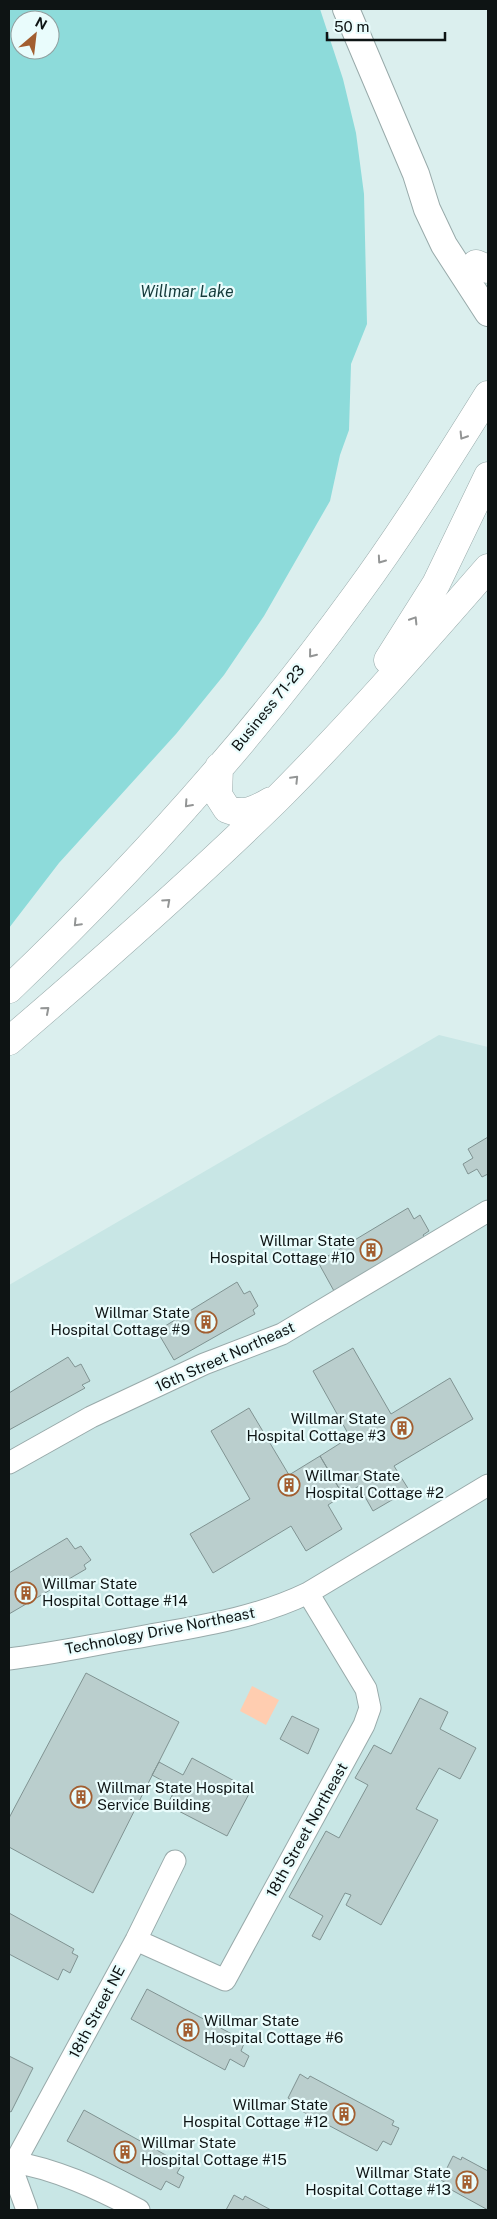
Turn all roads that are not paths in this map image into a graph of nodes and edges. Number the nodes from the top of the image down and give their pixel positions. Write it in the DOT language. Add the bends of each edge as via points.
graph roads {
  1 [pos="346,9"];
  2 [pos="416,174"];
  3 [pos="484,271"];
  4 [pos="488,313"];
  5 [pos="488,394"];
  6 [pos="488,476"];
  7 [pos="488,568"];
  8 [pos="314,759"];
  9 [pos="220,767"];
  10 [pos="277,798"];
  11 [pos="9,989"];
  12 [pos="9,1041"];
  13 [pos="488,1211"];
  14 [pos="9,1463"];
  15 [pos="488,1485"];
  16 [pos="308,1593"];
  17 [pos="9,1659"];
  18 [pos="175,1861"];
  19 [pos="136,1940"];
  20 [pos="12,2162"];
  21 [pos="27,2210"];
  22 [pos="139,2210"];
  1 -- 2 [label="main road"];
  2 -- 3 [label="main road"];
  2 -- 4 [label="main road" via="444,245"];
  5 -- 9 [label="highway, Business 71-23, one-way" via="431,488 359,592"];
  8 -- 6 [label="highway, one-way" via="362,699 419,612 450,558"];
  7 -- 8 [label="highway"];
  10 -- 8 [label="highway, one-way"];
  9 -- 10 [label="highway" via="218,796 227,809 252,811"];
  9 -- 11 [label="highway, Business 71-23, one-way" via="116,883"];
  12 -- 10 [label="highway, one-way" via="191,880"];
  13 -- 14 [label="street, 16th Street Northeast" via="282,1334 204,1364 91,1417"];
  15 -- 16 [label="street, Technology Drive Northeast"];
  16 -- 17 [label="street, Technology Drive Northeast" via="237,1619"];
  16 -- 19 [label="street, 18th Street Northeast" via="366,1689 370,1708 364,1725 225,1980"];
  18 -- 19 [label="street, 18th Street NE"];
  19 -- 20 [label="street, 18th Street NE"];
  20 -- 21 [label="street"];
  20 -- 22 [label="street" via="53,2171"];
}
